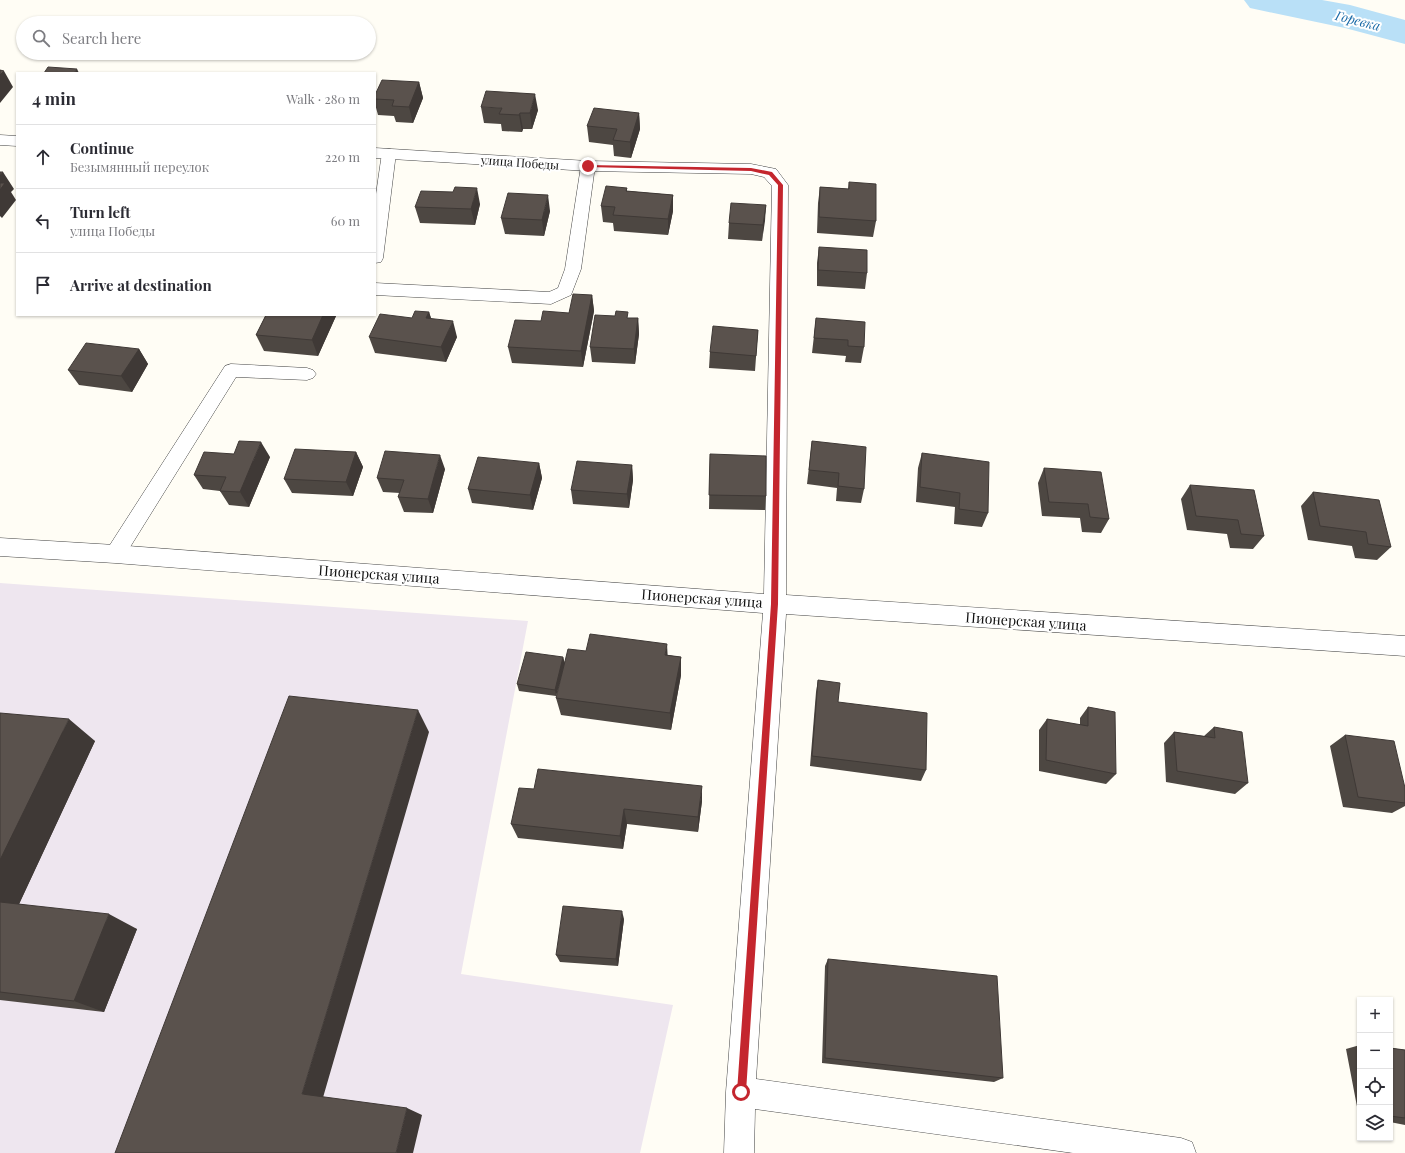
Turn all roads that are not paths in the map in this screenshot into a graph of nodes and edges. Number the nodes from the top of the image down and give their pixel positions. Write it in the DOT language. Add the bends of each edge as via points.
graph roads {
  1 [pos="0,140"];
  2 [pos="16,141"];
  3 [pos="382,153"];
  4 [pos="588,166"];
  5 [pos="376,243"];
  6 [pos="376,289"];
  7 [pos="307,374"];
  8 [pos="0,547"];
  9 [pos="115,554"];
  10 [pos="775,604"];
  11 [pos="1405,646"];
  12 [pos="741,1092"];
  13 [pos="739,1153"];
  14 [pos="1180,1153"];
  1 -- 2 [label="street"];
  3 -- 4 [label="street, улица Победы"];
  3 -- 5 [label="lane"];
  4 -- 6 [label="lane" via="573,269 565,291 552,298"];
  4 -- 10 [label="street, улица Победы" via="751,169 770,173 780,185"];
  7 -- 9 [label="lane" via="231,370"];
  8 -- 9 [label="street, Пионерская улица"];
  9 -- 10 [label="street, Пионерская улица"];
  10 -- 11 [label="street, Пионерская улица"];
  10 -- 12 [label="street"];
  12 -- 13 [label="street"];
  12 -- 14 [label="street"];
}
